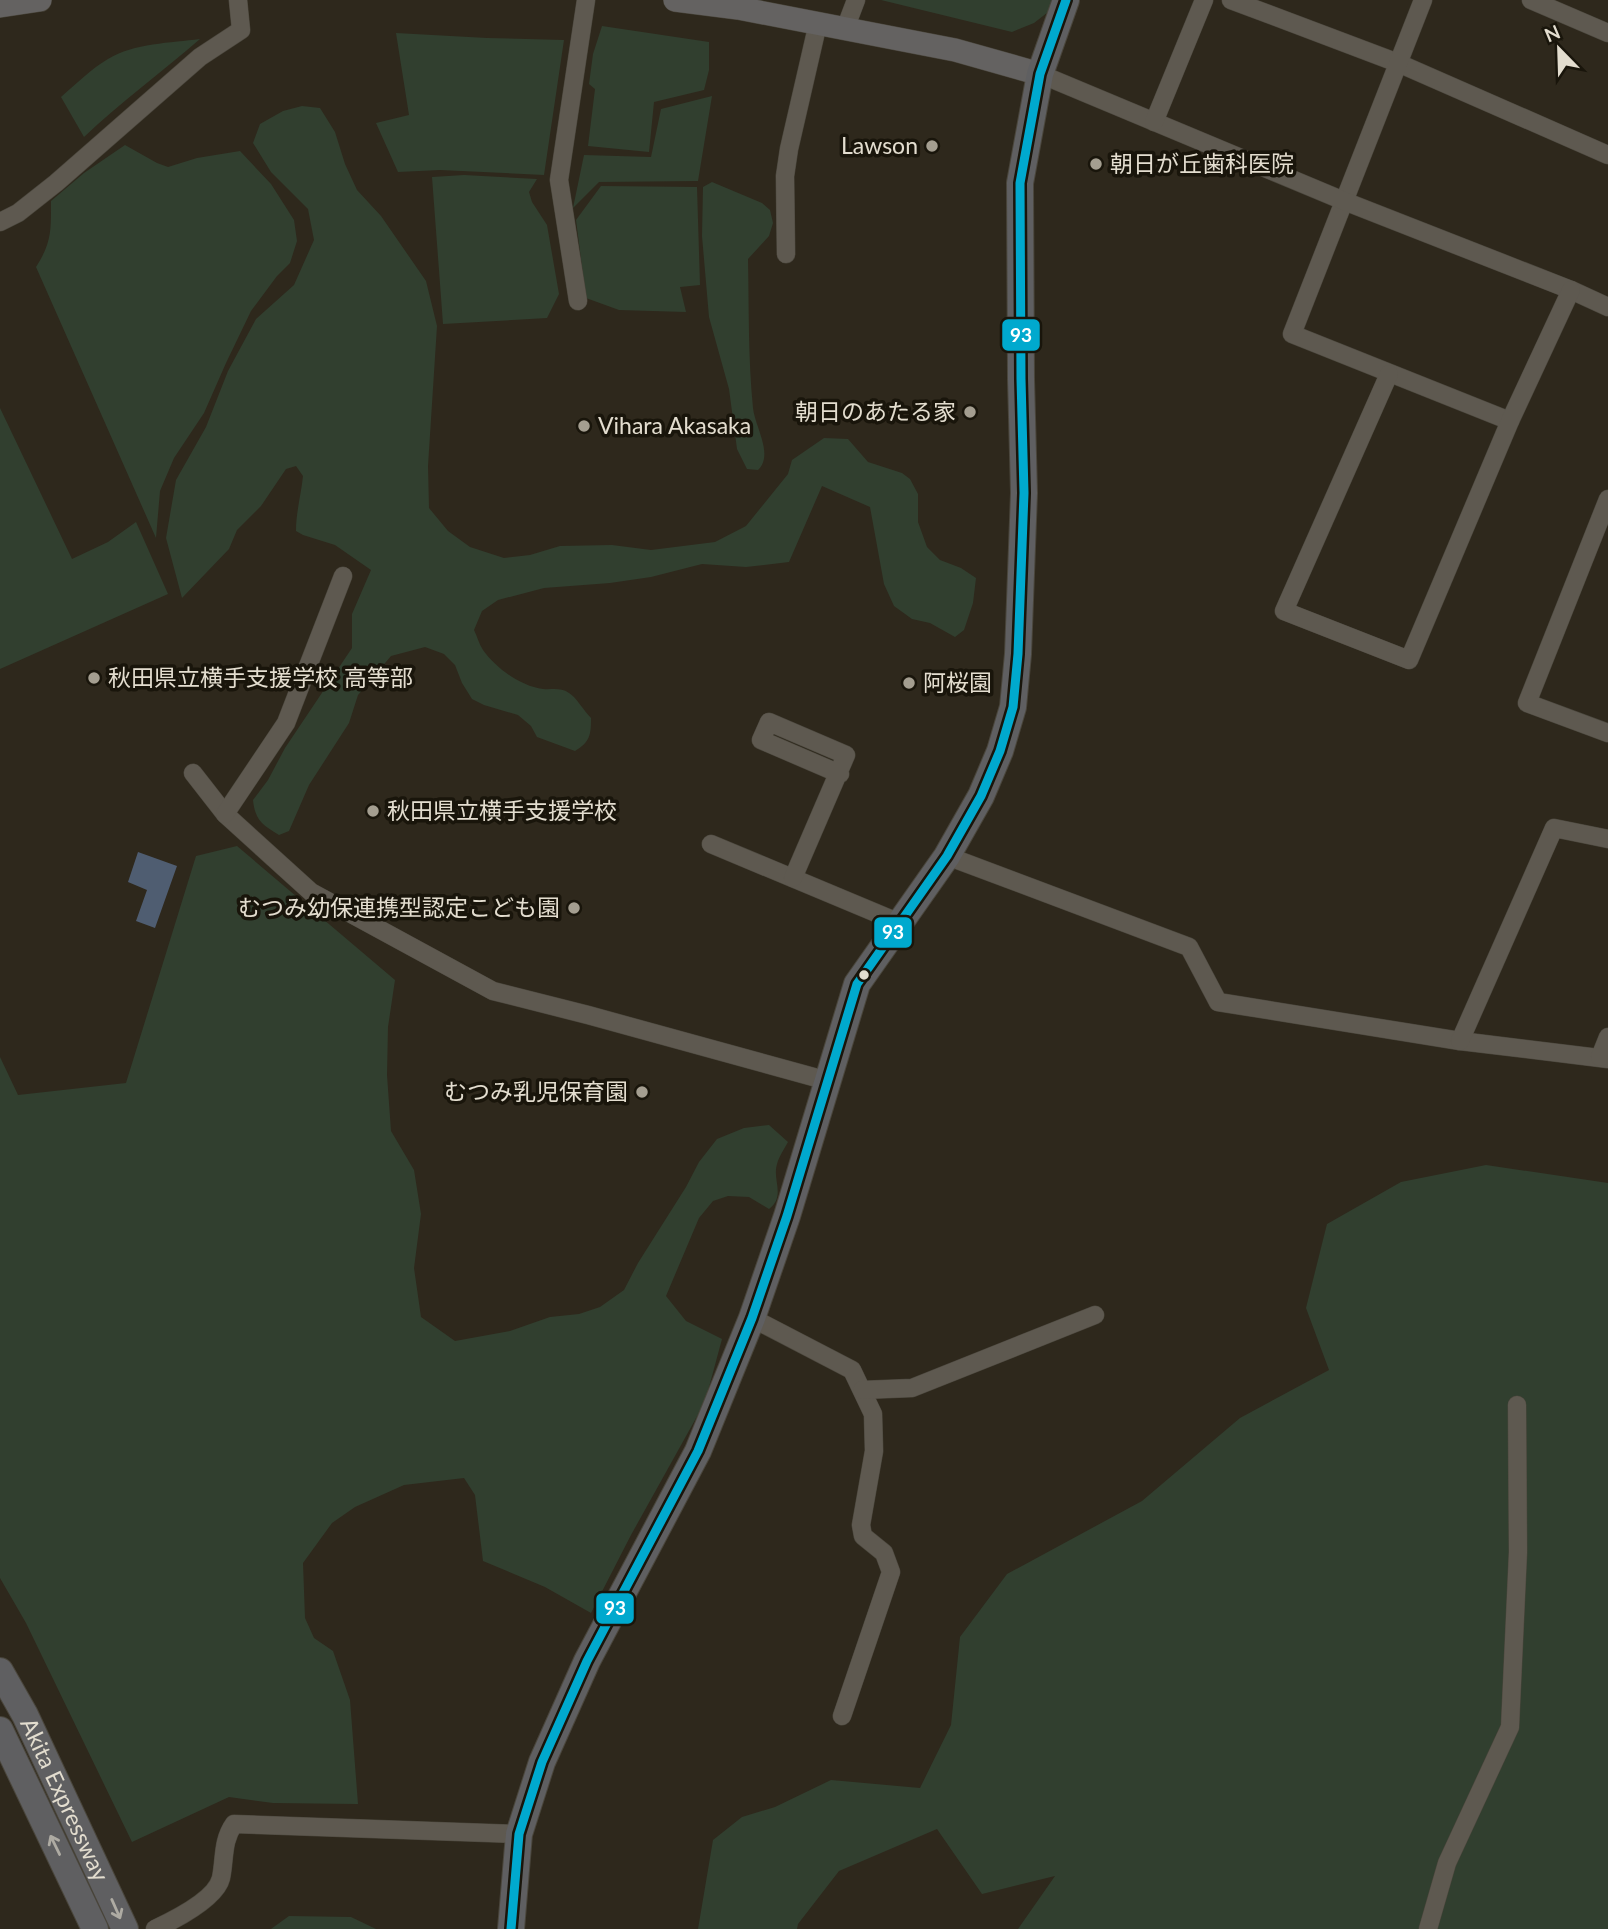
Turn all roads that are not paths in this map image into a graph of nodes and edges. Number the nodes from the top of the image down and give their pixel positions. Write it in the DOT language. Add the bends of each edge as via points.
graph roads {
  1 [pos="40,0"];
  2 [pos="238,0"];
  3 [pos="586,0"];
  4 [pos="675,0"];
  5 [pos="856,0"];
  6 [pos="1066,0"];
  7 [pos="1204,0"];
  8 [pos="1231,0"];
  9 [pos="1423,0"];
  10 [pos="1531,0"];
  11 [pos="738,4"];
  12 [pos="0,6"];
  13 [pos="1565,7"];
  14 [pos="818,23"];
  15 [pos="845,29"];
  16 [pos="1608,33"];
  17 [pos="1398,62"];
  18 [pos="1040,74"];
  19 [pos="1154,121"];
  20 [pos="1608,155"];
  21 [pos="1344,201"];
  22 [pos="0,222"];
  23 [pos="786,254"];
  24 [pos="1571,290"];
  25 [pos="578,301"];
  26 [pos="1608,307"];
  27 [pos="1389,374"];
  28 [pos="1510,421"];
  29 [pos="1608,499"];
  30 [pos="342,576"];
  31 [pos="1608,733"];
  32 [pos="193,772"];
  33 [pos="840,774"];
  34 [pos="225,814"];
  35 [pos="1608,839"];
  36 [pos="711,844"];
  37 [pos="947,856"];
  38 [pos="793,878"];
  39 [pos="900,923"];
  40 [pos="1608,1037"];
  41 [pos="1460,1041"];
  42 [pos="1604,1058"];
  43 [pos="828,1081"];
  44 [pos="1095,1315"];
  45 [pos="752,1318"];
  46 [pos="862,1390"];
  47 [pos="1517,1405"];
  48 [pos="0,1671"];
  49 [pos="842,1716"];
  50 [pos="0,1730"];
  51 [pos="519,1834"];
  52 [pos="95,1929"];
  53 [pos="125,1929"];
  54 [pos="155,1929"];
  55 [pos="511,1929"];
  56 [pos="1428,1929"];
  1 -- 12 [label="main road"];
  2 -- 22 [label="street" via="241,30 200,57 57,183"];
  3 -- 25 [label="street" via="559,180"];
  4 -- 11 [label="main road"];
  5 -- 15 [label="street"];
  6 -- 18 [label="highway"];
  7 -- 19 [label="street"];
  8 -- 17 [label="street"];
  9 -- 17 [label="street"];
  10 -- 13 [label="street"];
  11 -- 14 [label="main road"];
  13 -- 16 [label="street"];
  14 -- 15 [label="main road"];
  14 -- 23 [label="street" via="785,176"];
  15 -- 18 [label="main road" via="955,50"];
  17 -- 20 [label="street"];
  17 -- 21 [label="street"];
  18 -- 19 [label="street"];
  18 -- 37 [label="highway" via="1020,183 1024,493 1013,707 981,796"];
  19 -- 21 [label="street"];
  21 -- 24 [label="street"];
  21 -- 27 [label="street" via="1292,334"];
  24 -- 26 [label="street"];
  24 -- 28 [label="street"];
  27 -- 28 [label="street"];
  27 -- 28 [label="street" via="1284,611 1409,660"];
  29 -- 31 [label="street" via="1527,703"];
  30 -- 34 [label="street" via="286,723"];
  32 -- 34 [label="street"];
  33 -- 38 [label="street"];
  34 -- 43 [label="street" via="311,892 492,991"];
  35 -- 41 [label="street" via="1554,828"];
  36 -- 38 [label="street"];
  37 -- 39 [label="highway"];
  37 -- 41 [label="street" via="1189,947 1218,1002"];
  38 -- 39 [label="street"];
  39 -- 43 [label="highway" via="857,984"];
  40 -- 42 [label="street"];
  41 -- 42 [label="street"];
  43 -- 45 [label="highway"];
  44 -- 46 [label="street" via="912,1388"];
  45 -- 46 [label="street" via="852,1370"];
  45 -- 51 [label="highway" via="698,1451 587,1661 542,1762"];
  46 -- 49 [label="street" via="873,1414 874,1451 861,1525 863,1536 884,1553 891,1572"];
  47 -- 56 [label="street" via="1518,1552 1510,1727 1447,1863"];
  48 -- 53 [label="highway, Akita Expressway, one-way"];
  52 -- 50 [label="highway, Akita Expressway, one-way"];
  51 -- 54 [label="street" via="234,1824 227,1834 220,1882 177,1918"];
  51 -- 55 [label="highway"];
}
